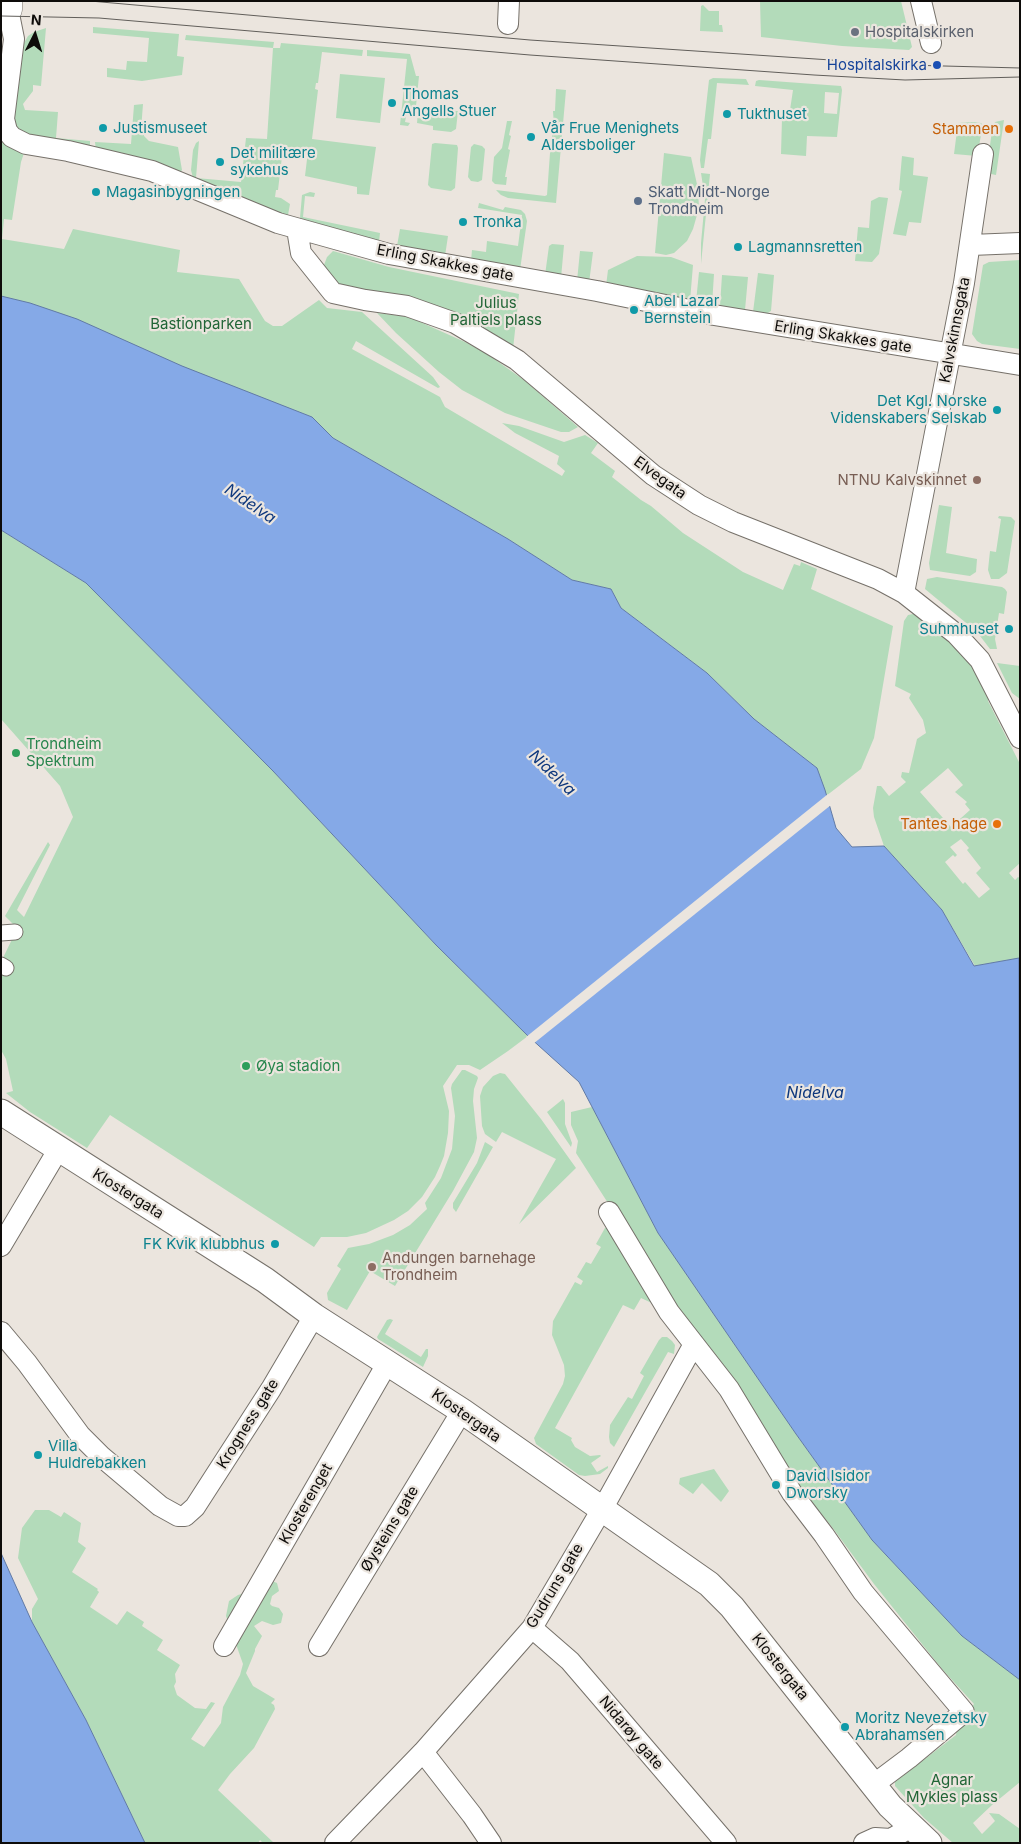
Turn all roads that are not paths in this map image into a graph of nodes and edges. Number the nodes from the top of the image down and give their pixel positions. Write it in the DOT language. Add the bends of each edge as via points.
graph roads {
  1 [pos="509,1"];
  2 [pos="921,1"];
  3 [pos="6,6"];
  4 [pos="508,24"];
  5 [pos="931,43"];
  6 [pos="983,154"];
  7 [pos="297,229"];
  8 [pos="1020,243"];
  9 [pos="971,244"];
  10 [pos="951,355"];
  11 [pos="1020,365"];
  12 [pos="904,593"];
  13 [pos="1020,738"];
  14 [pos="1,1112"];
  15 [pos="58,1150"];
  16 [pos="609,1212"];
  17 [pos="1,1246"];
  18 [pos="314,1316"];
  19 [pos="1,1332"];
  20 [pos="694,1344"];
  21 [pos="388,1362"];
  22 [pos="462,1411"];
  23 [pos="601,1510"];
  24 [pos="532,1628"];
  25 [pos="224,1646"];
  26 [pos="319,1646"];
  27 [pos="423,1752"];
  28 [pos="873,1785"];
  29 [pos="897,1836"];
  30 [pos="335,1843"];
  31 [pos="491,1843"];
  32 [pos="726,1843"];
  33 [pos="864,1843"];
  34 [pos="929,1843"];
  1 -- 4 [label="street"];
  2 -- 5 [label="street"];
  3 -- 7 [label="street, Erling Skakkes gate" via="14,39 4,120 12,137 26,144 152,171"];
  6 -- 9 [label="street, Kalvskinnsgata"];
  7 -- 10 [label="street, Erling Skakkes gate" via="389,254 714,315"];
  7 -- 12 [label="street, Elvegata" via="301,253 334,293 407,306 454,323 517,360 653,475 699,505"];
  8 -- 9 [label="street"];
  9 -- 10 [label="street, Kalvskinnsgata"];
  10 -- 11 [label="street, Erling Skakkes gate"];
  10 -- 12 [label="street, Kalvskinnsgata"];
  12 -- 13 [label="street, Elvegata" via="956,634 980,660"];
  14 -- 15 [label="street, Klostergata"];
  15 -- 17 [label="street"];
  15 -- 18 [label="street, Klostergata" via="265,1280"];
  16 -- 20 [label="street" via="669,1312"];
  18 -- 19 [label="street, Krogness gate" via="271,1389 186,1516 170,1513 102,1457 80,1435"];
  18 -- 21 [label="street, Klostergata"];
  20 -- 23 [label="street, Gudruns gate"];
  20 -- 28 [label="street" via="728,1389 792,1493 863,1592 964,1712"];
  21 -- 22 [label="street, Klostergata"];
  21 -- 25 [label="street, Klosterenget"];
  22 -- 23 [label="street, Klostergata"];
  22 -- 26 [label="street, Øysteins gate"];
  23 -- 24 [label="street, Gudruns gate"];
  23 -- 28 [label="street, Klostergata" via="709,1584 732,1607"];
  24 -- 27 [label="street, Gudruns gate"];
  24 -- 32 [label="street, Nidarøy gate" via="570,1661"];
  27 -- 30 [label="street, Gudruns gate"];
  27 -- 31 [label="street"];
  28 -- 29 [label="street, Klostergata" via="890,1806"];
  29 -- 33 [label="street" via="875,1838"];
  29 -- 34 [label="street, Klostergata"];
}
